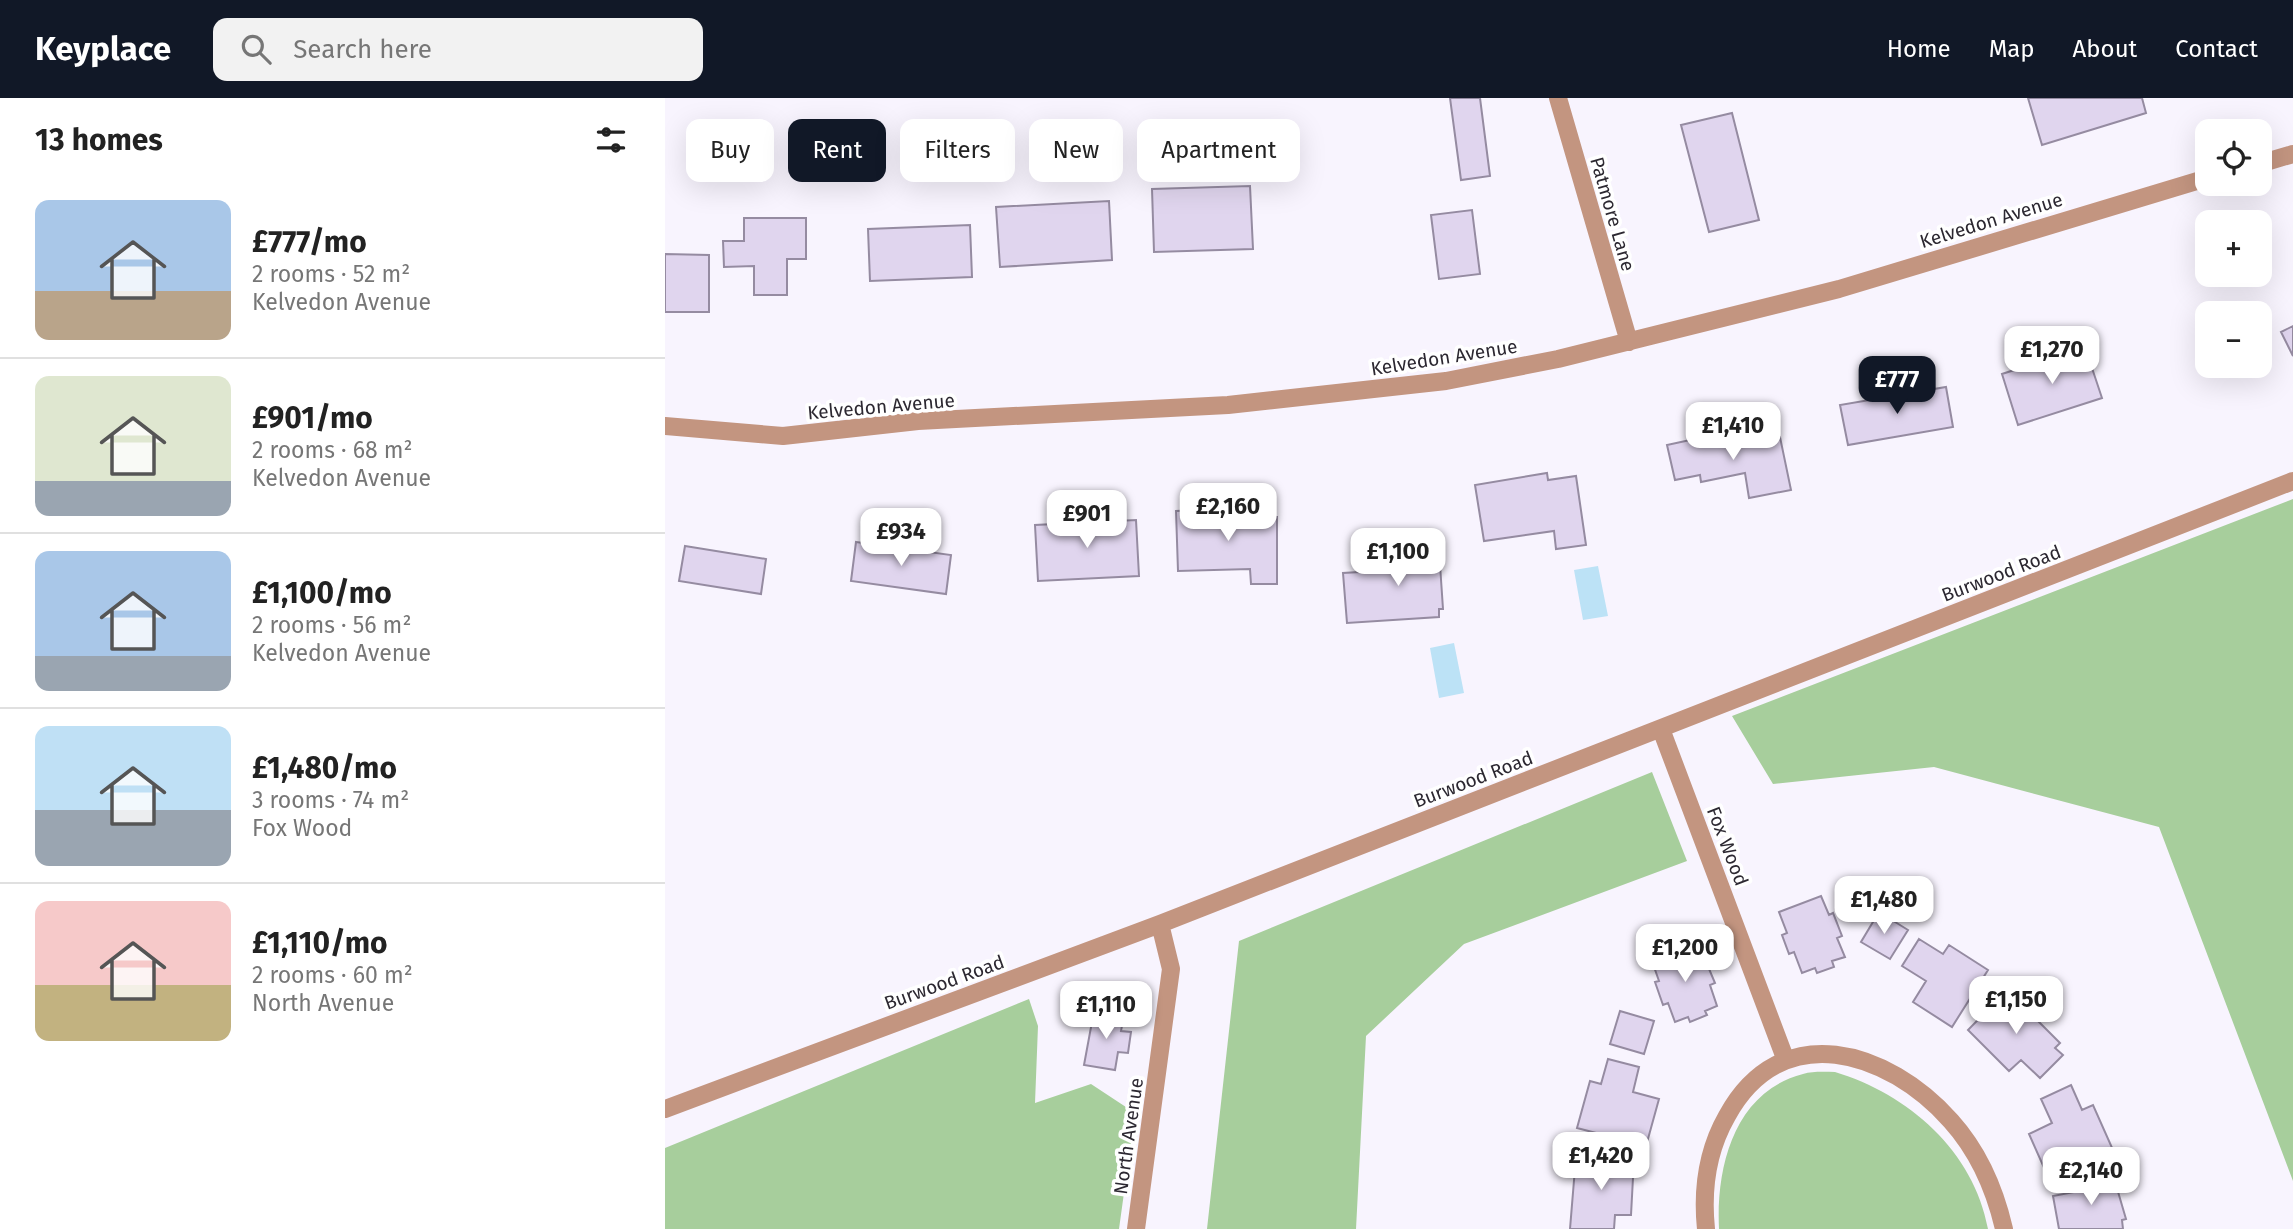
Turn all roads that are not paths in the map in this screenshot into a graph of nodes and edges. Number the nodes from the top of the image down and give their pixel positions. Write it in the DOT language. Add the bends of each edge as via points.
graph roads {
  1 [pos="1558,98"];
  2 [pos="2293,154"];
  3 [pos="2272,160"];
  4 [pos="2195,182"];
  5 [pos="1629,342"];
  6 [pos="665,426"];
  7 [pos="2293,481"];
  8 [pos="1661,729"];
  9 [pos="1160,924"];
  10 [pos="1785,1058"];
  11 [pos="665,1108"];
  12 [pos="1136,1229"];
  13 [pos="1706,1229"];
  14 [pos="2004,1229"];
  1 -- 5 [label="street, Patmore Lane"];
  2 -- 3 [label="street"];
  4 -- 5 [label="street, Kelvedon Avenue" via="1839,289"];
  5 -- 6 [label="street, Kelvedon Avenue" via="1446,381 1228,405 918,421 783,436"];
  7 -- 8 [label="street, Burwood Road"];
  8 -- 9 [label="street, Burwood Road"];
  8 -- 10 [label="street, Fox Wood"];
  9 -- 11 [label="street, Burwood Road"];
  9 -- 12 [label="street, North Avenue" via="1171,969"];
  10 -- 13 [label="street" via="1737,1097 1723,1122 1706,1179"];
  10 -- 14 [label="street" via="1846,1055 1877,1064 1926,1095 1974,1152"];
}
